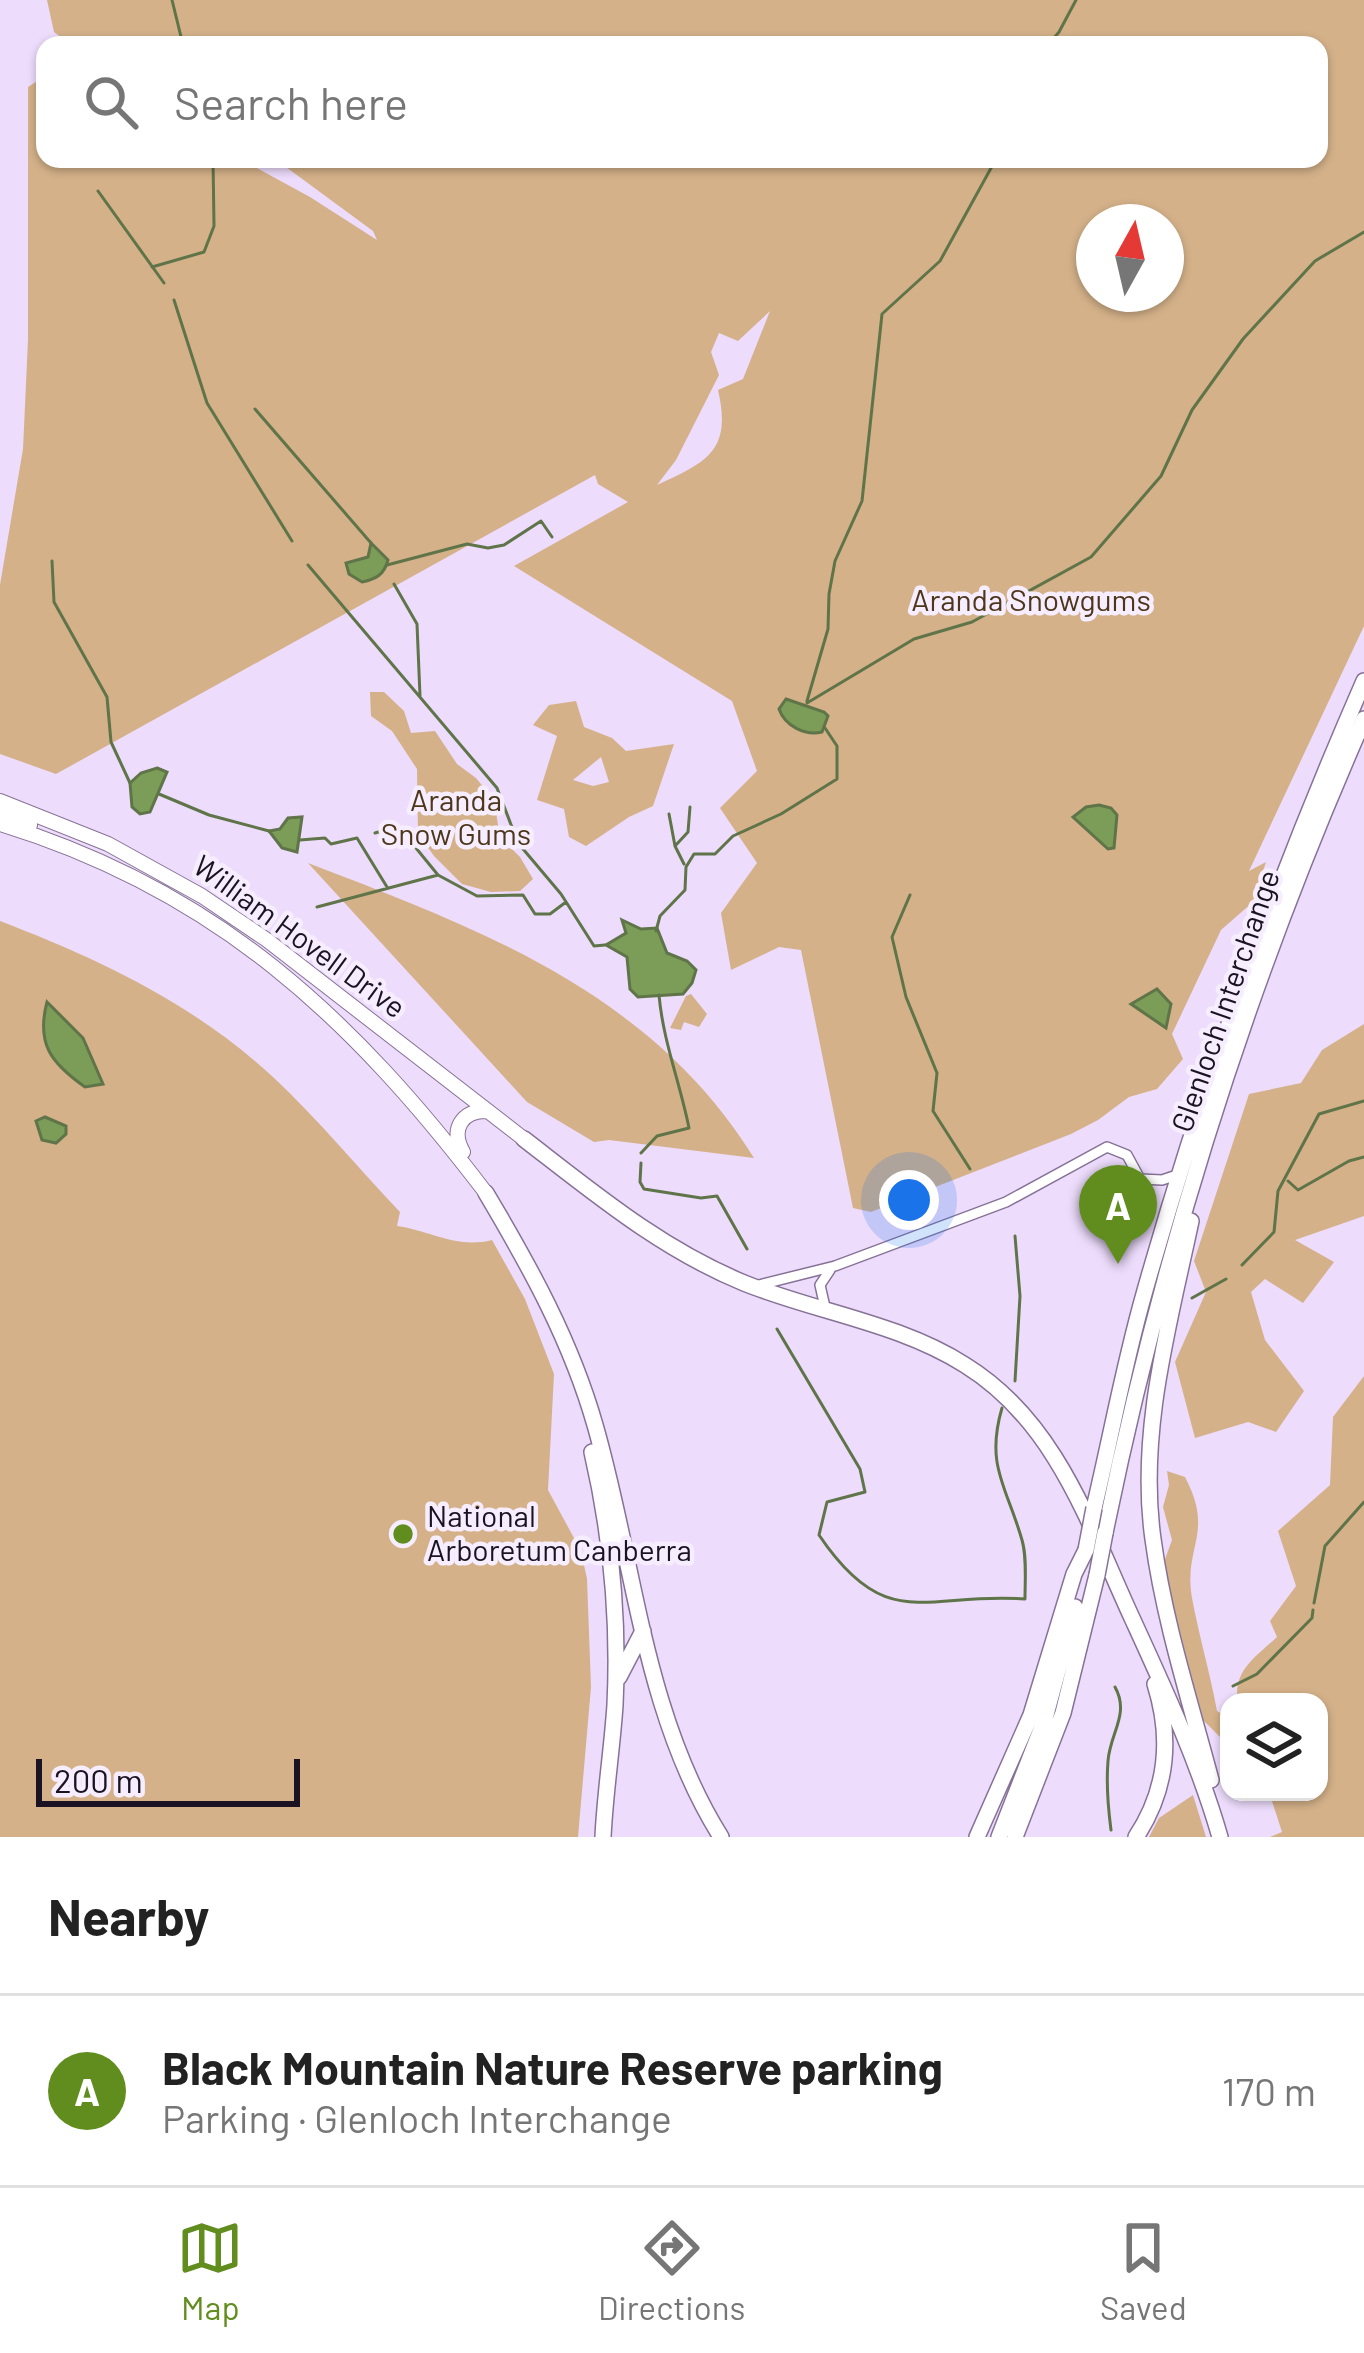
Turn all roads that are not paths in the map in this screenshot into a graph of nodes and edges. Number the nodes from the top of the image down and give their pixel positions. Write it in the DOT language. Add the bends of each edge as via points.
graph roads {
  1 [pos="1364,681"];
  2 [pos="1364,719"];
  3 [pos="0,801"];
  4 [pos="0,813"];
  5 [pos="0,824"];
  6 [pos="76,851"];
  7 [pos="1227,1073"];
  8 [pos="488,1112"];
  9 [pos="524,1139"];
  10 [pos="1180,1174"];
  11 [pos="486,1192"];
  12 [pos="835,1267"];
  13 [pos="748,1285"];
  14 [pos="542,1291"];
  15 [pos="834,1313"];
  16 [pos="1086,1550"];
  17 [pos="1132,1619"];
  18 [pos="643,1631"];
  19 [pos="615,1697"];
  20 [pos="603,1837"];
  21 [pos="722,1837"];
  22 [pos="977,1837"];
  23 [pos="999,1837"];
  24 [pos="1015,1837"];
  25 [pos="1136,1837"];
  26 [pos="1223,1837"];
  1 -- 10 [label="highway, Glenloch Interchange" via="1263,927"];
  2 -- 7 [label="highway, Glenloch Interchange"];
  3 -- 8 [label="main road, William Hovell Drive" via="108,844 202,896"];
  4 -- 6 [label="main road"];
  5 -- 6 [label="main road, William Hovell Drive"];
  6 -- 11 [label="main road, William Hovell Drive" via="141,880 271,962 407,1093"];
  7 -- 24 [label="highway, Glenloch Interchange, bridge" via="1146,1341 1063,1713"];
  7 -- 26 [label="highway" via="1162,1362 1150,1459 1164,1605"];
  8 -- 9 [label="main road"];
  8 -- 11 [label="main road" via="466,1117 456,1132"];
  9 -- 13 [label="highway" via="670,1246"];
  10 -- 12 [label="street" via="1140,1178 1127,1155 1107,1147 1019,1196"];
  10 -- 16 [label="highway, Glenloch Interchange, bridge" via="1138,1314"];
  11 -- 14 [label="highway"];
  12 -- 13 [label="street"];
  12 -- 15 [label="street" via="819,1288 821,1303"];
  13 -- 15 [label="highway"];
  14 -- 18 [label="highway" via="594,1421"];
  14 -- 19 [label="highway" via="598,1484"];
  15 -- 17 [label="highway" via="939,1350 1016,1404 1071,1484"];
  16 -- 22 [label="highway" via="1030,1715"];
  16 -- 23 [label="highway, Glenloch Interchange" via="1048,1708"];
  17 -- 25 [label="highway" via="1160,1700 1166,1749 1159,1792"];
  17 -- 26 [label="highway"];
  18 -- 19 [label="highway"];
  18 -- 21 [label="highway" via="674,1740"];
  19 -- 20 [label="highway"];
}
